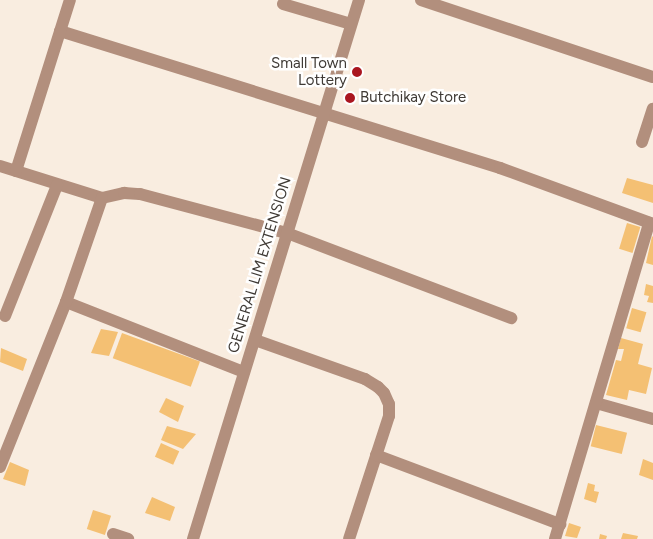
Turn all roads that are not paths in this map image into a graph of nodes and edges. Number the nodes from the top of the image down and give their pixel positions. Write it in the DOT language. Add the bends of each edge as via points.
graph roads {
  1 [pos="70,0"];
  2 [pos="359,0"];
  3 [pos="421,0"];
  4 [pos="283,4"];
  5 [pos="351,24"];
  6 [pos="60,31"];
  7 [pos="653,77"];
  8 [pos="653,109"];
  9 [pos="324,112"];
  10 [pos="642,142"];
  11 [pos="0,166"];
  12 [pos="16,171"];
  13 [pos="57,185"];
  14 [pos="102,198"];
  15 [pos="651,223"];
  16 [pos="287,233"];
  17 [pos="66,302"];
  18 [pos="5,316"];
  19 [pos="511,318"];
  20 [pos="254,340"];
  21 [pos="244,372"];
  22 [pos="596,403"];
  23 [pos="653,419"];
  24 [pos="376,455"];
  25 [pos="0,468"];
  26 [pos="560,524"];
  27 [pos="113,534"];
  28 [pos="128,539"];
  29 [pos="193,539"];
  30 [pos="349,539"];
  31 [pos="555,539"];
  1 -- 6 [label="street"];
  2 -- 5 [label="street, GENERAL LIM EXTENSION"];
  3 -- 7 [label="street"];
  4 -- 5 [label="street"];
  5 -- 9 [label="street, GENERAL LIM EXTENSION"];
  6 -- 9 [label="street"];
  6 -- 12 [label="street"];
  8 -- 10 [label="street"];
  9 -- 15 [label="street" via="500,168"];
  9 -- 16 [label="street, GENERAL LIM EXTENSION"];
  11 -- 12 [label="street"];
  12 -- 13 [label="street"];
  13 -- 14 [label="street"];
  13 -- 18 [label="street"];
  14 -- 16 [label="street" via="124,193 140,194"];
  14 -- 17 [label="street"];
  15 -- 22 [label="street"];
  16 -- 19 [label="street"];
  16 -- 20 [label="street, GENERAL LIM EXTENSION"];
  17 -- 21 [label="street"];
  17 -- 25 [label="street"];
  20 -- 21 [label="street, GENERAL LIM EXTENSION"];
  20 -- 24 [label="street" via="348,372 378,387 389,404"];
  21 -- 29 [label="street, GENERAL LIM EXTENSION"];
  22 -- 23 [label="street"];
  22 -- 26 [label="street"];
  24 -- 26 [label="street"];
  24 -- 30 [label="street"];
  26 -- 31 [label="street"];
  27 -- 28 [label="street"];
}
